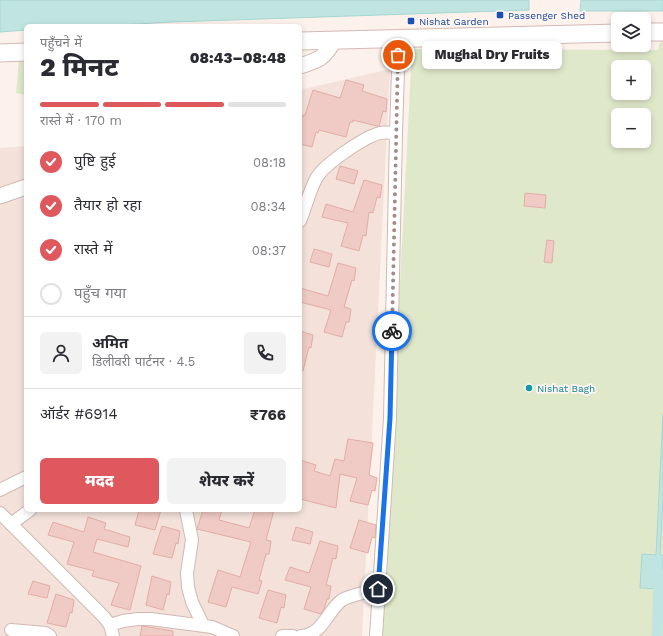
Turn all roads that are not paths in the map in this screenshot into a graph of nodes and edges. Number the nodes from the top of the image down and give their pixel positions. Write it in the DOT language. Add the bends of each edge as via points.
graph roads {
  1 [pos="651,32"];
  2 [pos="663,32"];
  3 [pos="611,33"];
  4 [pos="334,40"];
  5 [pos="399,40"];
  6 [pos="302,41"];
  7 [pos="24,52"];
  8 [pos="0,53"];
  9 [pos="302,65"];
  10 [pos="396,133"];
  11 [pos="24,188"];
  12 [pos="0,196"];
  13 [pos="302,215"];
  14 [pos="24,478"];
  15 [pos="0,490"];
  16 [pos="27,512"];
  17 [pos="186,512"];
  18 [pos="0,513"];
  19 [pos="11,524"];
  20 [pos="378,589"];
  21 [pos="203,625"];
  22 [pos="11,630"];
  23 [pos="111,631"];
  24 [pos="50,636"];
  25 [pos="233,636"];
  26 [pos="282,636"];
  27 [pos="293,636"];
  28 [pos="301,636"];
  29 [pos="376,636"];
  1 -- 2 [label="main road"];
  3 -- 5 [label="main road"];
  4 -- 5 [label="main road"];
  4 -- 6 [label="main road"];
  4 -- 9 [label="street" via="327,53"];
  5 -- 10 [label="street"];
  7 -- 8 [label="main road"];
  10 -- 13 [label="street" via="371,136 332,161 317,177"];
  10 -- 20 [label="street" via="390,418"];
  11 -- 12 [label="street"];
  14 -- 15 [label="street"];
  16 -- 19 [label="street"];
  17 -- 21 [label="street" via="192,540 187,573 188,587"];
  18 -- 19 [label="street"];
  19 -- 23 [label="street" via="104,616"];
  20 -- 28 [label="street" via="342,600 318,629 309,635"];
  20 -- 29 [label="street"];
  21 -- 23 [label="street" via="138,618 123,621"];
  21 -- 25 [label="street"];
  22 -- 24 [label="street" via="46,633"];
  26 -- 27 [label="street"];
}
